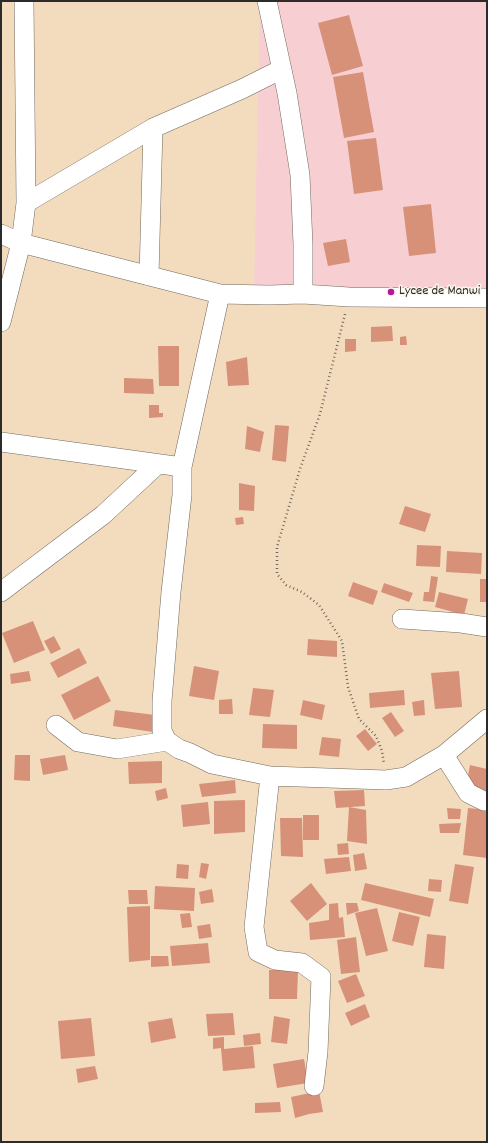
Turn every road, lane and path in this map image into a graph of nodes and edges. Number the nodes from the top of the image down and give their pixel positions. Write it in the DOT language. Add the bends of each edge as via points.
graph roads {
  1 [pos="24,1"];
  2 [pos="267,1"];
  3 [pos="282,69"];
  4 [pos="153,128"];
  5 [pos="26,204"];
  6 [pos="1,234"];
  7 [pos="21,243"];
  8 [pos="149,276"];
  9 [pos="220,294"];
  10 [pos="303,294"];
  11 [pos="349,298"];
  12 [pos="487,298"];
  13 [pos="1,322"];
  14 [pos="1,442"];
  15 [pos="158,464"];
  16 [pos="182,467"];
  17 [pos="1,592"];
  18 [pos="402,619"];
  19 [pos="487,627"];
  20 [pos="487,719"];
  21 [pos="56,725"];
  22 [pos="167,741"];
  23 [pos="444,755"];
  24 [pos="270,776"];
  25 [pos="386,780"];
  26 [pos="487,801"];
  27 [pos="314,1086"];
  1 -- 5 [label="street"];
  2 -- 3 [label="street"];
  3 -- 4 [label="street"];
  3 -- 10 [label="street" via="300,175"];
  4 -- 5 [label="street"];
  4 -- 8 [label="street"];
  5 -- 7 [label="street"];
  6 -- 7 [label="street"];
  7 -- 8 [label="street"];
  7 -- 13 [label="street"];
  8 -- 9 [label="street"];
  9 -- 10 [label="street"];
  9 -- 16 [label="street"];
  10 -- 11 [label="street"];
  11 -- 12 [label="street"];
  11 -- 25 [label="path" via="320,414 300,469 277,547 277,574 286,585 302,592 319,605 342,641 348,686 359,719 376,736 382,751"];
  14 -- 15 [label="street"];
  15 -- 16 [label="street"];
  15 -- 17 [label="street" via="103,515"];
  16 -- 22 [label="street" via="182,495 162,701 162,731"];
  18 -- 19 [label="street"];
  20 -- 23 [label="street"];
  21 -- 22 [label="street" via="78,742 117,749"];
  22 -- 24 [label="street" via="212,764"];
  23 -- 25 [label="street" via="406,776"];
  23 -- 26 [label="street" via="468,793"];
  24 -- 25 [label="street"];
  24 -- 27 [label="street" via="254,927 258,952 275,960 302,963 321,977"];
}
